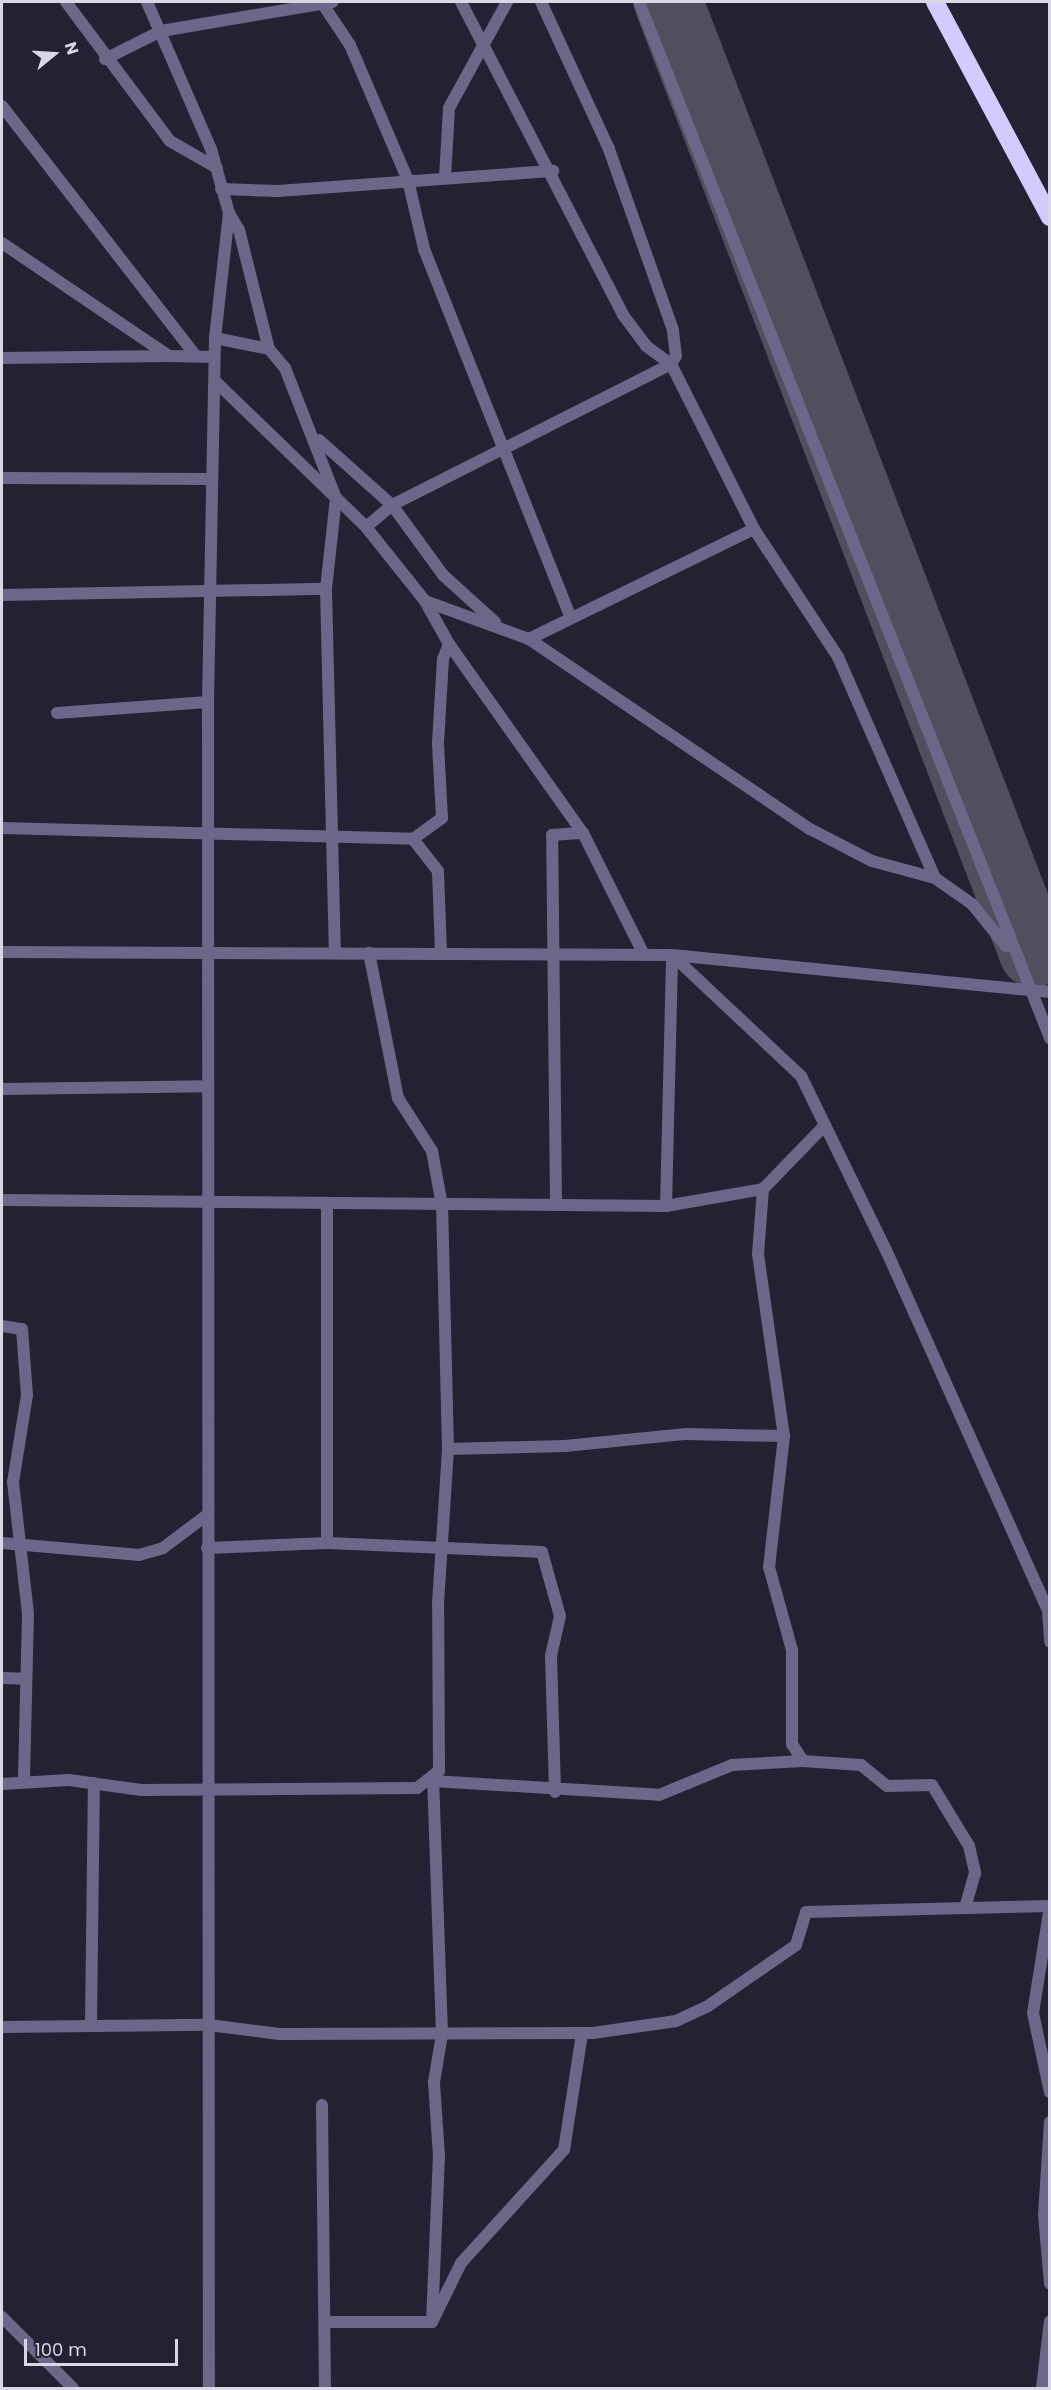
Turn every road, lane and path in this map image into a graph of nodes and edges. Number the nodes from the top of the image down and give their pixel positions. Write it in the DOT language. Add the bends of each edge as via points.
graph roads {
  1 [pos="66,2"];
  2 [pos="147,2"];
  3 [pos="461,2"];
  4 [pos="507,2"];
  5 [pos="541,2"];
  6 [pos="639,2"];
  7 [pos="935,2"];
  8 [pos="328,4"];
  9 [pos="161,31"];
  10 [pos="483,40"];
  11 [pos="105,59"];
  12 [pos="2,106"];
  13 [pos="217,168"];
  14 [pos="553,171"];
  15 [pos="446,178"];
  16 [pos="408,180"];
  17 [pos="221,189"];
  18 [pos="230,213"];
  19 [pos="1050,217"];
  20 [pos="2,243"];
  21 [pos="214,338"];
  22 [pos="269,349"];
  23 [pos="195,355"];
  24 [pos="169,356"];
  25 [pos="2,357"];
  26 [pos="214,357"];
  27 [pos="671,364"];
  28 [pos="215,381"];
  29 [pos="316,437"];
  30 [pos="506,448"];
  31 [pos="2,478"];
  32 [pos="211,479"];
  33 [pos="336,498"];
  34 [pos="392,505"];
  35 [pos="366,527"];
  36 [pos="754,529"];
  37 [pos="326,589"];
  38 [pos="209,590"];
  39 [pos="2,595"];
  40 [pos="425,601"];
  41 [pos="570,615"];
  42 [pos="495,622"];
  43 [pos="529,639"];
  44 [pos="449,644"];
  45 [pos="208,702"];
  46 [pos="57,714"];
  47 [pos="2,828"];
  48 [pos="207,832"];
  49 [pos="583,833"];
  50 [pos="331,834"];
  51 [pos="413,839"];
  52 [pos="935,878"];
  53 [pos="208,951"];
  54 [pos="2,952"];
  55 [pos="335,953"];
  56 [pos="369,953"];
  57 [pos="441,953"];
  58 [pos="555,954"];
  59 [pos="644,955"];
  60 [pos="672,955"];
  61 [pos="1029,989"];
  62 [pos="1050,992"];
  63 [pos="1050,1038"];
  64 [pos="207,1086"];
  65 [pos="2,1089"];
  66 [pos="825,1125"];
  67 [pos="763,1189"];
  68 [pos="2,1200"];
  69 [pos="556,1202"];
  70 [pos="206,1204"];
  71 [pos="327,1204"];
  72 [pos="442,1205"];
  73 [pos="666,1206"];
  74 [pos="2,1326"];
  75 [pos="783,1436"];
  76 [pos="448,1449"];
  77 [pos="207,1515"];
  78 [pos="2,1543"];
  79 [pos="327,1544"];
  80 [pos="24,1545"];
  81 [pos="207,1548"];
  82 [pos="441,1550"];
  83 [pos="1050,1642"];
  84 [pos="2,1678"];
  85 [pos="26,1679"];
  86 [pos="803,1761"];
  87 [pos="433,1781"];
  88 [pos="24,1782"];
  89 [pos="2,1784"];
  90 [pos="94,1784"];
  91 [pos="209,1786"];
  92 [pos="555,1792"];
  93 [pos="1050,1906"];
  94 [pos="965,1908"];
  95 [pos="92,2024"];
  96 [pos="209,2025"];
  97 [pos="2,2026"];
  98 [pos="442,2034"];
  99 [pos="582,2034"];
  100 [pos="1050,2092"];
  101 [pos="322,2105"];
  102 [pos="1050,2122"];
  103 [pos="1050,2284"];
  104 [pos="1050,2321"];
  105 [pos="327,2322"];
  106 [pos="432,2322"];
  107 [pos="4,2323"];
  108 [pos="73,2388"];
  109 [pos="209,2388"];
  110 [pos="326,2388"];
  111 [pos="1042,2388"];
  1 -- 11 [label="street"];
  2 -- 9 [label="street"];
  3 -- 10 [label="street"];
  4 -- 10 [label="street"];
  5 -- 27 [label="street" via="598,124 640,237 673,330 677,348"];
  6 -- 61 [label="street"];
  7 -- 19 [label="highway"];
  8 -- 9 [label="street"];
  8 -- 16 [label="street" via="350,45"];
  9 -- 11 [label="street"];
  9 -- 13 [label="street"];
  10 -- 14 [label="street"];
  10 -- 15 [label="street" via="449,108"];
  11 -- 13 [label="street" via="177,148"];
  12 -- 23 [label="street"];
  13 -- 17 [label="street"];
  14 -- 15 [label="street"];
  14 -- 27 [label="street" via="632,329"];
  15 -- 16 [label="street"];
  16 -- 17 [label="street" via="278,191"];
  16 -- 30 [label="street" via="424,249"];
  17 -- 18 [label="street"];
  18 -- 21 [label="street"];
  18 -- 22 [label="street" via="239,230"];
  20 -- 24 [label="street"];
  21 -- 22 [label="street"];
  21 -- 26 [label="street"];
  22 -- 29 [label="street" via="285,368"];
  23 -- 24 [label="street"];
  23 -- 26 [label="street"];
  24 -- 25 [label="street"];
  26 -- 28 [label="street"];
  27 -- 30 [label="street"];
  27 -- 36 [label="street"];
  28 -- 32 [label="street"];
  28 -- 33 [label="street"];
  29 -- 33 [label="street"];
  29 -- 34 [label="street"];
  30 -- 34 [label="street"];
  30 -- 41 [label="street"];
  31 -- 32 [label="street"];
  32 -- 38 [label="street"];
  33 -- 35 [label="street"];
  33 -- 37 [label="street"];
  34 -- 35 [label="street"];
  34 -- 42 [label="street" via="443,575"];
  35 -- 40 [label="street"];
  36 -- 41 [label="street"];
  36 -- 52 [label="street" via="838,657"];
  37 -- 38 [label="street"];
  37 -- 50 [label="street"];
  38 -- 39 [label="street"];
  38 -- 45 [label="street"];
  40 -- 42 [label="street"];
  40 -- 44 [label="street"];
  41 -- 43 [label="street"];
  42 -- 43 [label="street"];
  43 -- 52 [label="street" via="810,829 872,861"];
  44 -- 49 [label="street"];
  44 -- 51 [label="street" via="443,659 438,743 442,818"];
  45 -- 46 [label="street"];
  45 -- 48 [label="street"];
  47 -- 48 [label="street"];
  48 -- 50 [label="street"];
  48 -- 53 [label="street"];
  49 -- 58 [label="street" via="552,835"];
  49 -- 59 [label="street"];
  50 -- 51 [label="street"];
  50 -- 55 [label="street"];
  51 -- 57 [label="street" via="438,871"];
  52 -- 61 [label="street" via="972,904 1002,937"];
  53 -- 54 [label="street"];
  53 -- 55 [label="street"];
  53 -- 64 [label="street"];
  55 -- 56 [label="street"];
  56 -- 57 [label="street"];
  56 -- 72 [label="street" via="398,1098 432,1151"];
  57 -- 58 [label="street"];
  58 -- 59 [label="street"];
  58 -- 69 [label="street"];
  59 -- 60 [label="street"];
  60 -- 61 [label="street"];
  60 -- 66 [label="street" via="801,1077"];
  60 -- 73 [label="street"];
  61 -- 62 [label="street"];
  61 -- 63 [label="street"];
  64 -- 65 [label="street"];
  64 -- 70 [label="street"];
  66 -- 67 [label="street"];
  66 -- 83 [label="street" via="1048,1611"];
  67 -- 73 [label="street"];
  67 -- 75 [label="street" via="758,1254"];
  68 -- 70 [label="street"];
  69 -- 72 [label="street"];
  69 -- 73 [label="street"];
  70 -- 71 [label="street"];
  70 -- 77 [label="street"];
  71 -- 72 [label="street"];
  71 -- 79 [label="street"];
  72 -- 76 [label="street"];
  74 -- 80 [label="street" via="22,1329 27,1395 13,1482"];
  75 -- 76 [label="street" via="686,1434 565,1446"];
  75 -- 86 [label="street" via="769,1567 792,1650 792,1744"];
  76 -- 82 [label="street"];
  77 -- 80 [label="street" via="163,1548 139,1555"];
  77 -- 81 [label="street"];
  78 -- 80 [label="street"];
  79 -- 81 [label="street"];
  79 -- 82 [label="street"];
  80 -- 85 [label="street"];
  81 -- 91 [label="street"];
  82 -- 87 [label="street" via="439,1771"];
  82 -- 92 [label="street" via="542,1552 547,1560 560,1616 551,1656"];
  84 -- 85 [label="street"];
  85 -- 88 [label="street"];
  86 -- 92 [label="street" via="732,1765 659,1795"];
  86 -- 94 [label="street" via="861,1765 887,1786 932,1785 969,1846 975,1873"];
  87 -- 91 [label="street" via="417,1788"];
  87 -- 92 [label="street"];
  87 -- 98 [label="street"];
  88 -- 89 [label="street"];
  88 -- 90 [label="street"];
  90 -- 91 [label="street" via="141,1790"];
  90 -- 95 [label="street"];
  91 -- 96 [label="street"];
  93 -- 94 [label="street"];
  93 -- 100 [label="street" via="1033,2013"];
  94 -- 99 [label="street" via="806,1912 796,1945 708,2006 676,2021"];
  95 -- 96 [label="street"];
  95 -- 97 [label="street"];
  96 -- 98 [label="street" via="279,2034 368,2030"];
  96 -- 109 [label="street"];
  98 -- 99 [label="street"];
  98 -- 106 [label="street" via="434,2082 439,2156"];
  99 -- 106 [label="street" via="564,2150 461,2263"];
  101 -- 105 [label="street"];
  102 -- 103 [label="street" via="1044,2215"];
  104 -- 111 [label="street"];
  105 -- 106 [label="street"];
  105 -- 110 [label="street"];
  107 -- 108 [label="street"];
}
